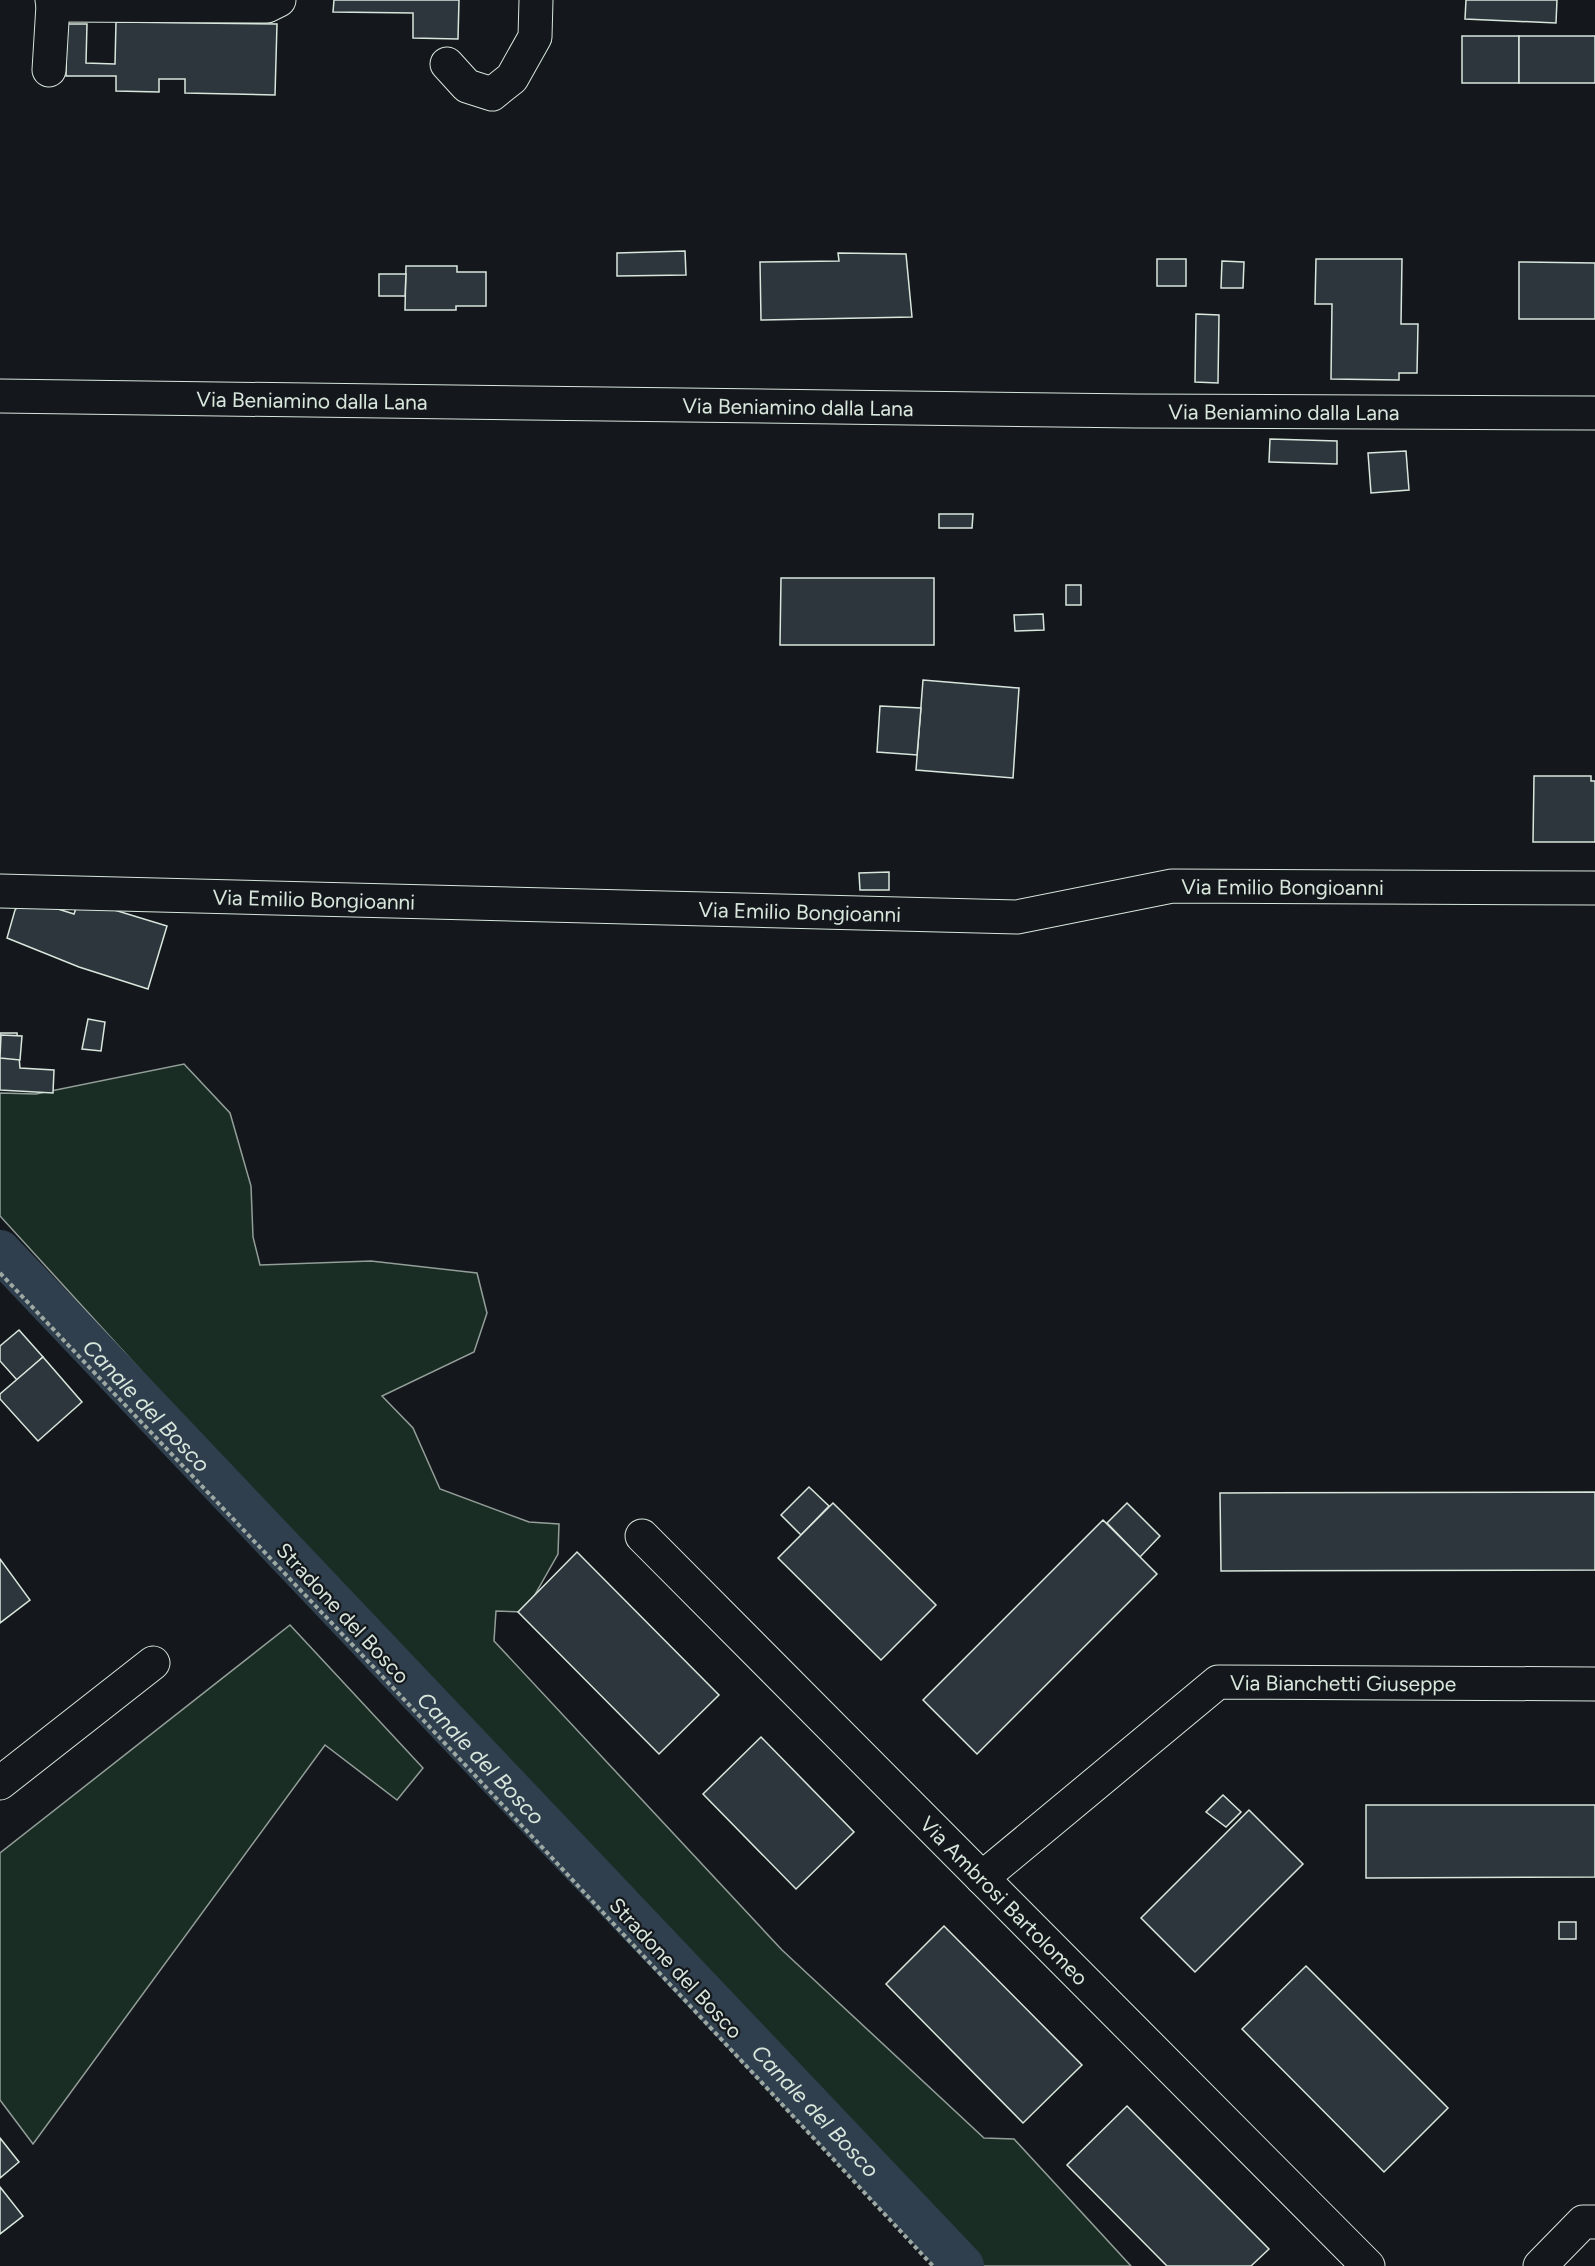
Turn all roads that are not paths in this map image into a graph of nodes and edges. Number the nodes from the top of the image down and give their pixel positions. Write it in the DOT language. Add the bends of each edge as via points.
graph roads {
  1 [pos="279,0"];
  2 [pos="536,0"];
  3 [pos="53,3"];
  4 [pos="447,64"];
  5 [pos="48,70"];
  6 [pos="0,396"];
  7 [pos="1595,413"];
  8 [pos="1595,888"];
  9 [pos="0,891"];
  10 [pos="642,1536"];
  11 [pos="153,1663"];
  12 [pos="1595,1684"];
  13 [pos="0,1783"];
  14 [pos="982,1878"];
  15 [pos="1595,2222"];
  16 [pos="1368,2266"];
  17 [pos="1540,2266"];
  1 -- 3 [label="street" via="267,6"];
  2 -- 4 [label="street" via="535,37 512,78 492,94 467,86"];
  3 -- 5 [label="street"];
  6 -- 7 [label="street, Via Beniamino dalla Lana"];
  8 -- 9 [label="street, Via Emilio Bongioanni" via="1172,886 1017,917"];
  10 -- 14 [label="street, Via Ambrosi Bartolomeo"];
  11 -- 13 [label="street"];
  12 -- 14 [label="street, Via Bianchetti Giuseppe" via="1218,1682"];
  14 -- 16 [label="street, Via Ambrosi Bartolomeo"];
  15 -- 17 [label="street" via="1583,2222"];
}
